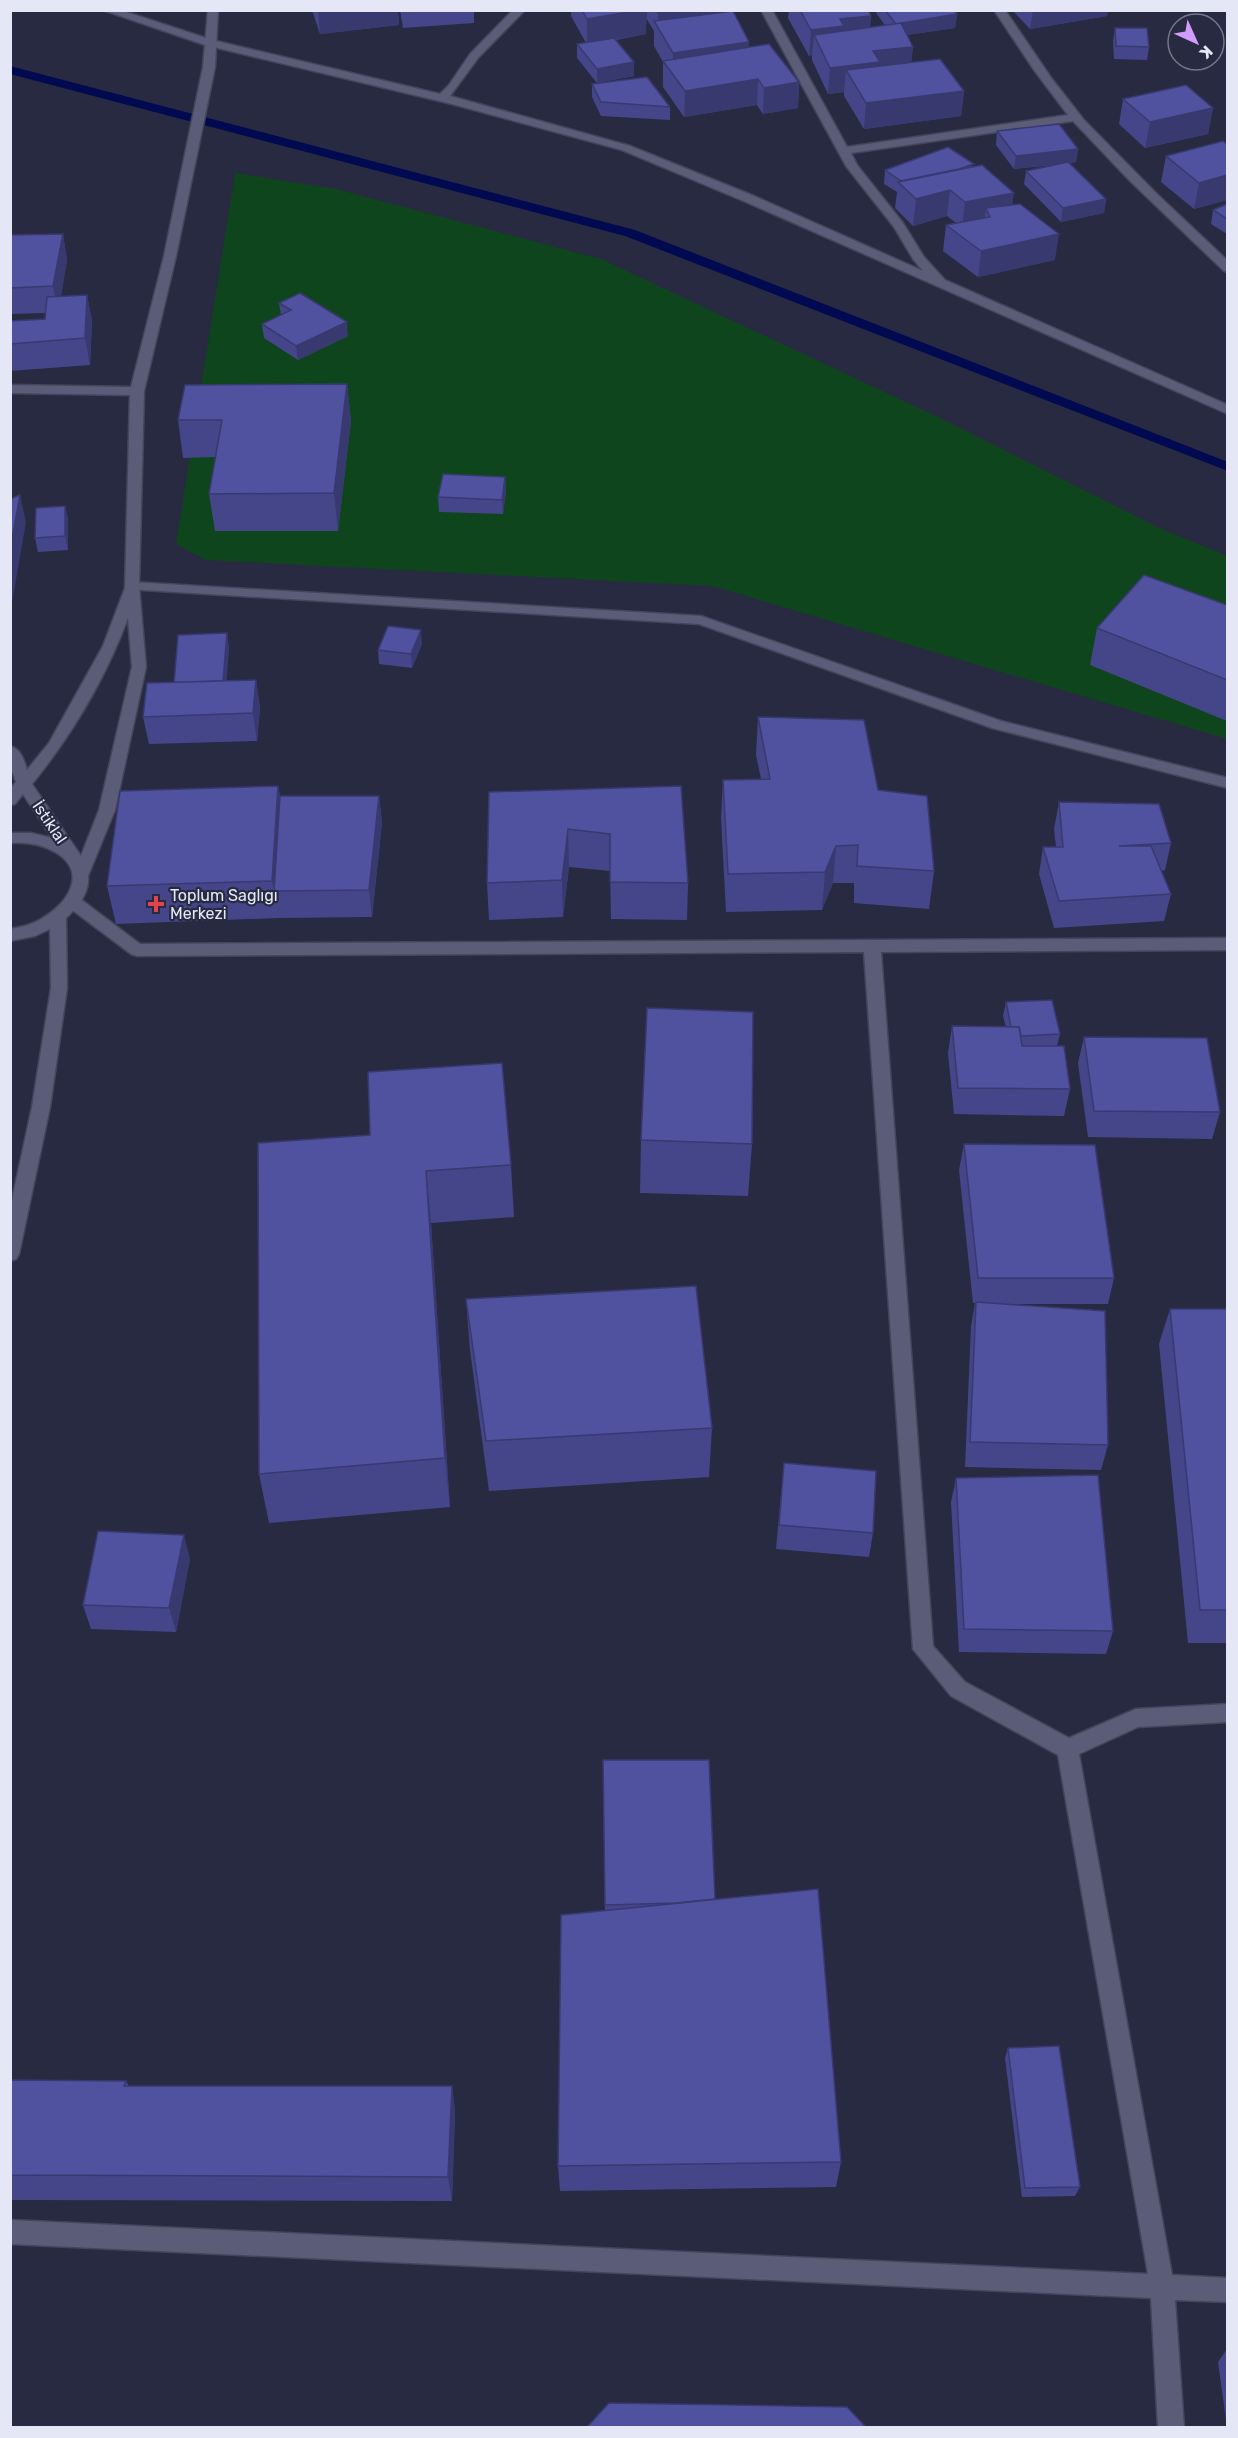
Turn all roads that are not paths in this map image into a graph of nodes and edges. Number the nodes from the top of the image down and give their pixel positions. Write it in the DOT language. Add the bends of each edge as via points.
graph roads {
  1 [pos="108,10"];
  2 [pos="213,10"];
  3 [pos="520,10"];
  4 [pos="766,10"];
  5 [pos="999,10"];
  6 [pos="208,43"];
  7 [pos="442,98"];
  8 [pos="1076,117"];
  9 [pos="843,151"];
  10 [pos="1227,268"];
  11 [pos="944,286"];
  12 [pos="10,389"];
  13 [pos="137,391"];
  14 [pos="1227,410"];
  15 [pos="132,586"];
  16 [pos="10,751"];
  17 [pos="24,783"];
  18 [pos="1227,783"];
  19 [pos="10,800"];
  20 [pos="10,838"];
  21 [pos="78,868"];
  22 [pos="73,902"];
  23 [pos="58,917"];
  24 [pos="10,935"];
  25 [pos="1227,944"];
  26 [pos="873,946"];
  27 [pos="10,1254"];
  28 [pos="1227,1713"];
  29 [pos="1068,1749"];
  30 [pos="10,2232"];
  31 [pos="1161,2287"];
  32 [pos="1227,2290"];
  33 [pos="1171,2427"];
  1 -- 6 [label="street"];
  2 -- 6 [label="street"];
  3 -- 7 [label="street" via="474,56"];
  4 -- 9 [label="street"];
  5 -- 8 [label="street"];
  6 -- 7 [label="street"];
  6 -- 13 [label="street" via="209,67 179,215"];
  7 -- 11 [label="street" via="626,148"];
  8 -- 9 [label="street"];
  8 -- 10 [label="street"];
  9 -- 11 [label="street" via="919,259"];
  11 -- 14 [label="street"];
  12 -- 13 [label="street"];
  13 -- 15 [label="street"];
  15 -- 17 [label="street" via="110,646 55,746"];
  15 -- 18 [label="street" via="700,620 997,725"];
  15 -- 21 [label="street" via="139,667 107,810"];
  16 -- 17 [label="street, İstiklal"];
  17 -- 19 [label="street"];
  17 -- 21 [label="street, İstiklal"];
  20 -- 21 [label="street" via="40,839 60,846"];
  21 -- 22 [label="street" via="81,885"];
  22 -- 23 [label="street"];
  22 -- 26 [label="street" via="137,950"];
  23 -- 24 [label="street" via="41,927"];
  23 -- 27 [label="street" via="59,988 41,1107"];
  25 -- 26 [label="street"];
  26 -- 29 [label="street" via="923,1649 958,1689"];
  28 -- 29 [label="street" via="1136,1718"];
  29 -- 31 [label="street"];
  30 -- 31 [label="street"];
  31 -- 32 [label="street"];
  31 -- 33 [label="street"];
}
